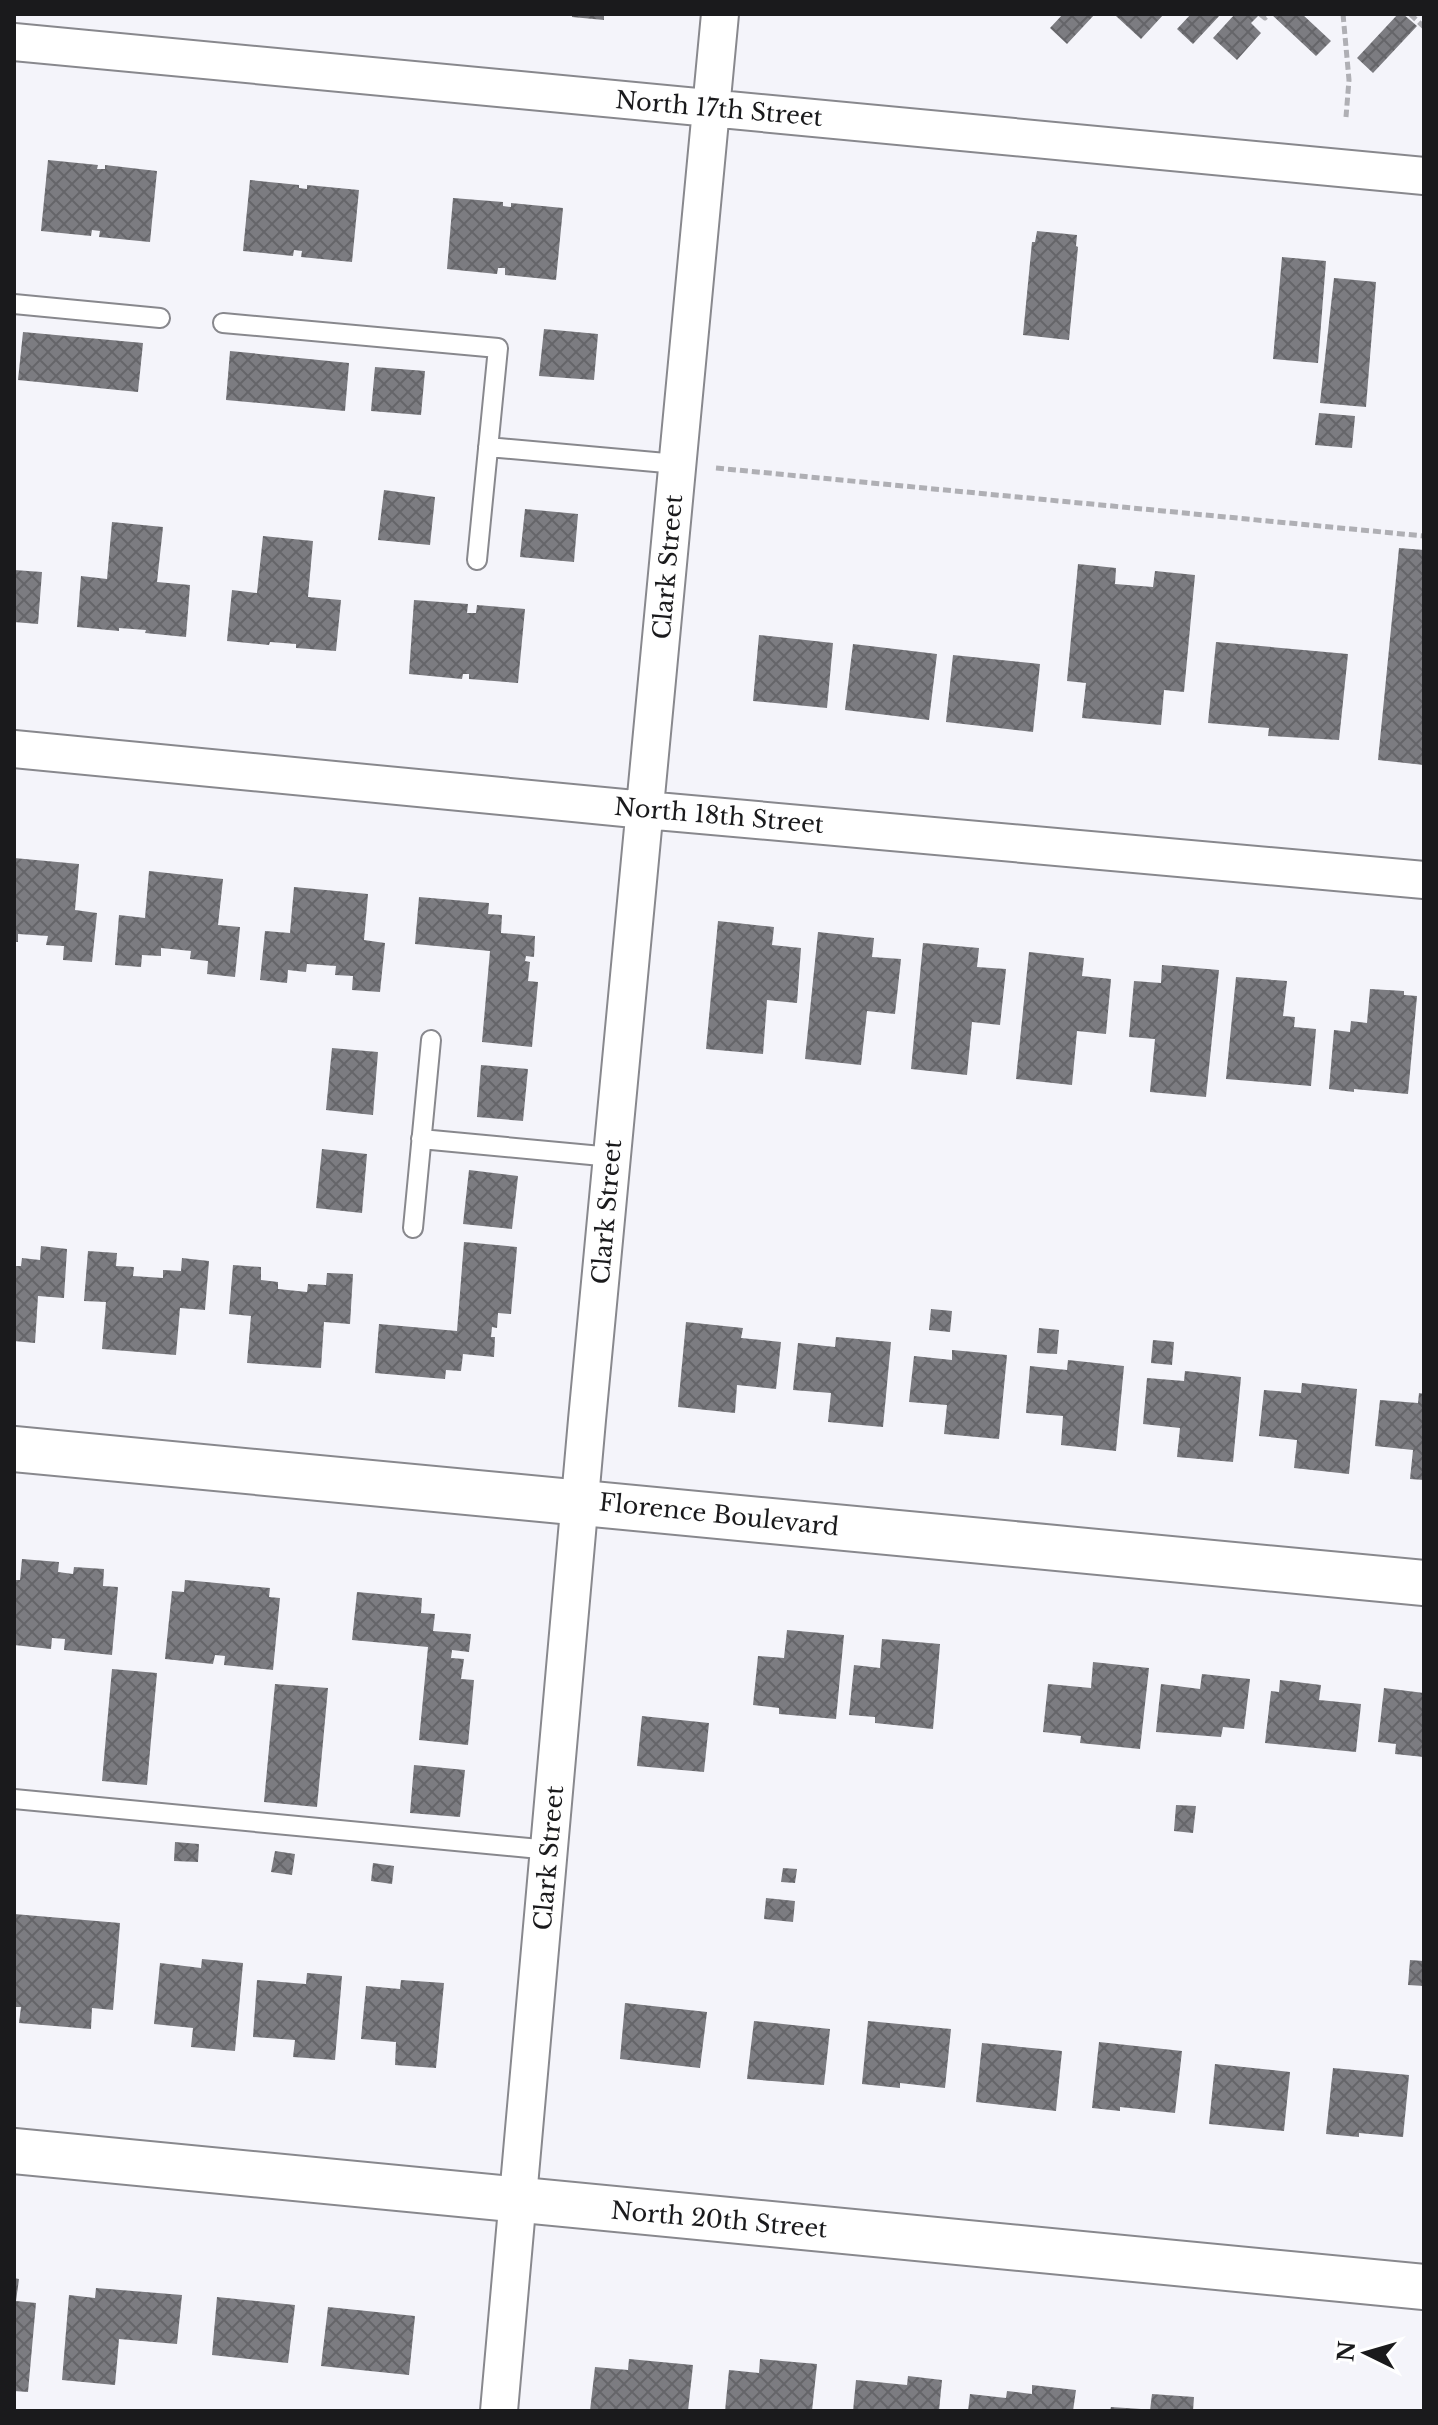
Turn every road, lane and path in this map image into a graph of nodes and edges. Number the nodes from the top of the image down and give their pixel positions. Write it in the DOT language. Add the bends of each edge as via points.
graph roads {
  1 [pos="720,14"];
  2 [pos="1260,14"];
  3 [pos="1269,14"];
  4 [pos="1343,14"];
  5 [pos="1410,14"];
  6 [pos="1424,27"];
  7 [pos="14,42"];
  8 [pos="711,108"];
  9 [pos="1346,117"];
  10 [pos="1424,176"];
  11 [pos="14,304"];
  12 [pos="160,318"];
  13 [pos="223,323"];
  14 [pos="488,447"];
  15 [pos="677,464"];
  16 [pos="1424,536"];
  17 [pos="477,560"];
  18 [pos="14,749"];
  19 [pos="645,810"];
  20 [pos="1424,880"];
  21 [pos="431,1040"];
  22 [pos="421,1139"];
  23 [pos="612,1157"];
  24 [pos="413,1228"];
  25 [pos="14,1449"];
  26 [pos="580,1502"];
  27 [pos="1424,1583"];
  28 [pos="14,1799"];
  29 [pos="550,1850"];
  30 [pos="14,2151"];
  31 [pos="518,2200"];
  32 [pos="1424,2287"];
  33 [pos="499,2411"];
  1 -- 8 [label="street, Clark Street"];
  2 -- 3 [label="path"];
  4 -- 9 [label="path" via="1349,80"];
  5 -- 6 [label="path"];
  7 -- 8 [label="street, North 17th Street"];
  8 -- 10 [label="street, North 17th Street"];
  8 -- 15 [label="street, Clark Street"];
  11 -- 12 [label="lane"];
  13 -- 14 [label="lane" via="498,348"];
  14 -- 15 [label="lane"];
  14 -- 17 [label="lane"];
  15 -- 16 [label="path"];
  15 -- 19 [label="street, Clark Street"];
  18 -- 19 [label="street, North 18th Street"];
  19 -- 20 [label="street, North 18th Street"];
  19 -- 23 [label="street, Clark Street"];
  21 -- 22 [label="lane"];
  22 -- 23 [label="lane"];
  22 -- 24 [label="lane"];
  23 -- 26 [label="street, Clark Street"];
  25 -- 26 [label="street, Florence Boulevard"];
  26 -- 27 [label="street, Florence Boulevard"];
  26 -- 29 [label="street, Clark Street"];
  28 -- 29 [label="lane"];
  29 -- 31 [label="street, Clark Street"];
  30 -- 31 [label="street, North 20th Street"];
  31 -- 32 [label="street, North 20th Street"];
  31 -- 33 [label="street, Clark Street"];
}
